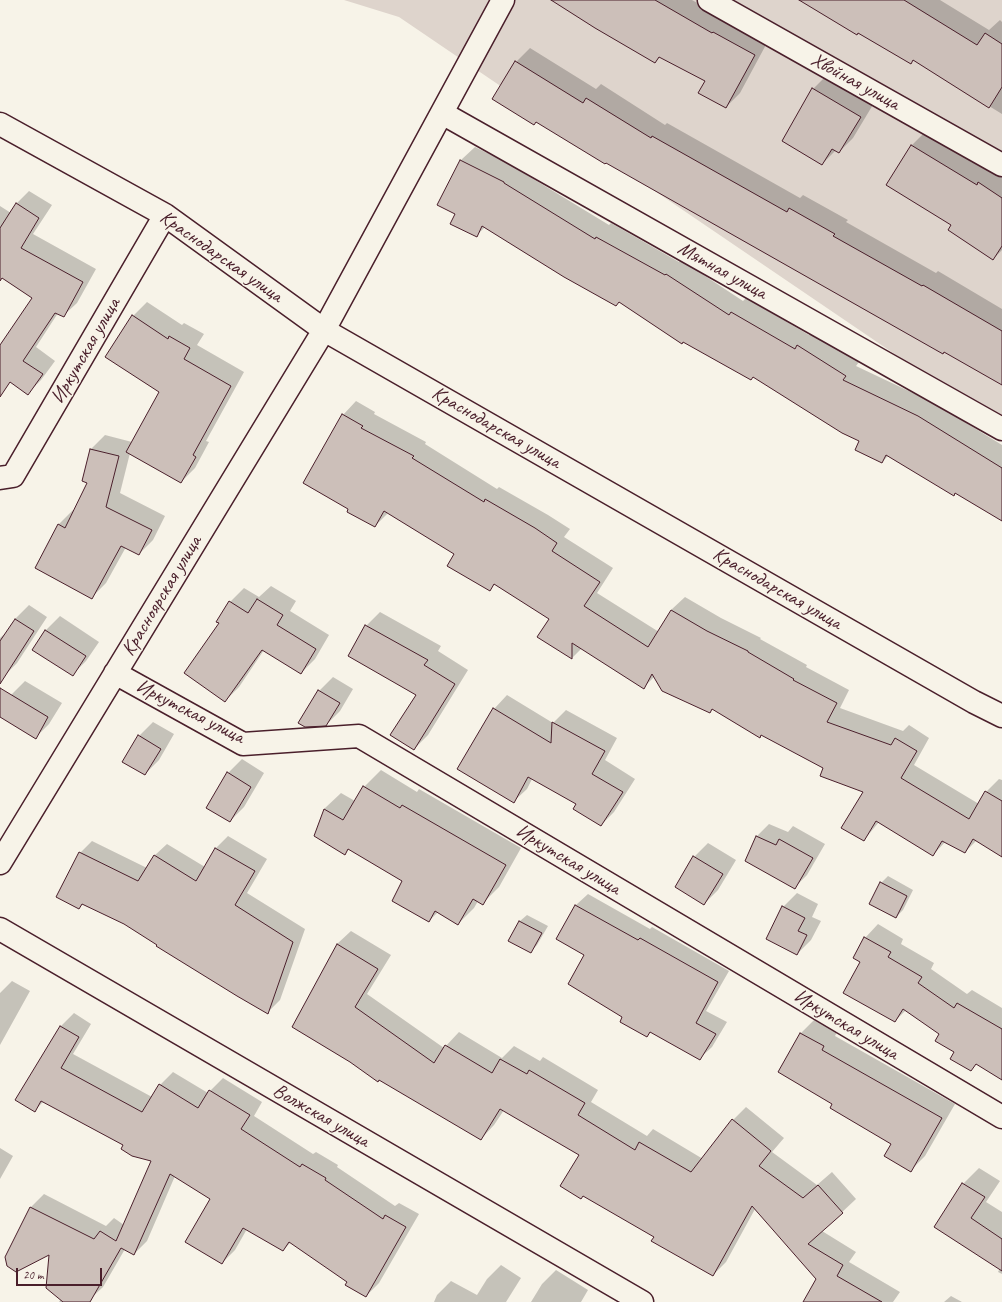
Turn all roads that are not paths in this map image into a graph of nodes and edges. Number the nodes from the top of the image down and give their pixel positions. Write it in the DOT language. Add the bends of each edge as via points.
graph roads {
  1 [pos="503,0"];
  2 [pos="709,0"];
  3 [pos="442,113"];
  4 [pos="0,124"];
  5 [pos="1002,165"];
  6 [pos="165,215"];
  7 [pos="324,330"];
  8 [pos="1002,429"];
  9 [pos="0,478"];
  10 [pos="115,673"];
  11 [pos="1002,716"];
  12 [pos="0,863"];
  13 [pos="0,929"];
  14 [pos="1002,1117"];
  15 [pos="642,1302"];
  1 -- 3 [label="street, Красноярская улица"];
  2 -- 5 [label="street, Хвойная улица"];
  3 -- 7 [label="street, Красноярская улица"];
  3 -- 8 [label="street, Мятная улица"];
  4 -- 6 [label="street, Краснодарская улица"];
  6 -- 7 [label="street, Краснодарская улица"];
  6 -- 9 [label="street, Иркутская улица" via="13,476"];
  7 -- 10 [label="street, Красноярская улица"];
  7 -- 11 [label="street, Краснодарская улица"];
  10 -- 12 [label="street, Красноярская улица"];
  10 -- 14 [label="street, Иркутская улица" via="243,744 359,736"];
  13 -- 15 [label="street, Волжская улица"];
}
